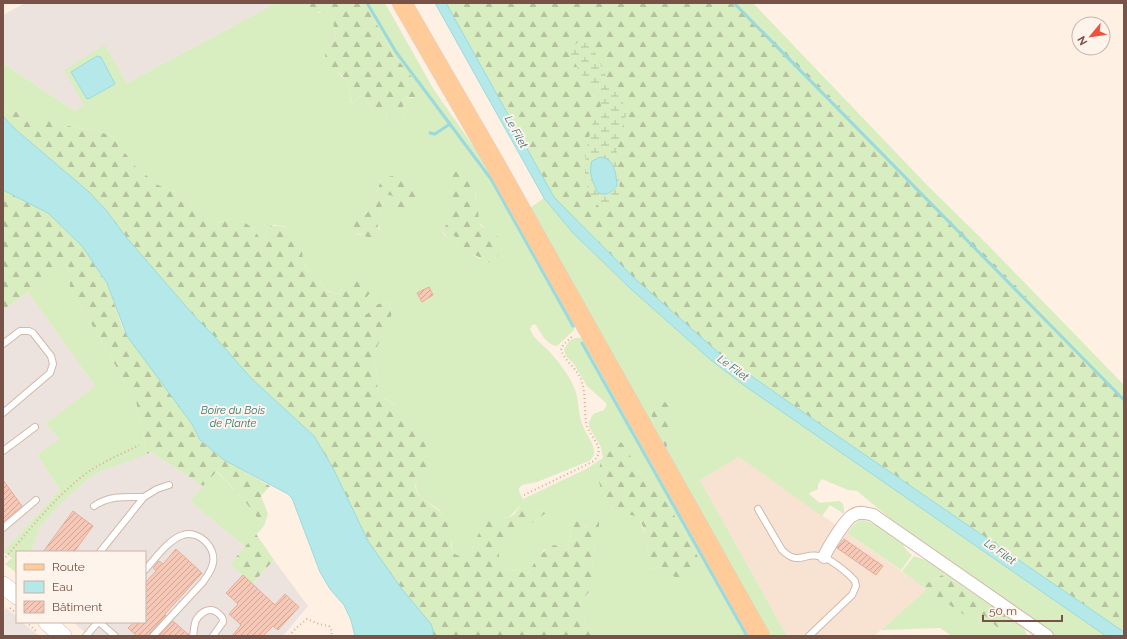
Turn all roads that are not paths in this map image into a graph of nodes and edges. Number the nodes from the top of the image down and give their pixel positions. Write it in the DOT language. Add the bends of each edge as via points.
graph roads {
  1 [pos="402,3"];
  2 [pos="3,344"];
  3 [pos="3,413"];
  4 [pos="35,427"];
  5 [pos="3,451"];
  6 [pos="169,485"];
  7 [pos="144,497"];
  8 [pos="36,500"];
  9 [pos="94,506"];
  10 [pos="758,509"];
  11 [pos="3,528"];
  12 [pos="101,551"];
  13 [pos="824,557"];
  14 [pos="146,569"];
  15 [pos="3,585"];
  16 [pos="16,595"];
  17 [pos="48,623"];
  18 [pos="98,623"];
  19 [pos="100,623"];
  20 [pos="63,636"];
  21 [pos="86,636"];
  22 [pos="115,636"];
  23 [pos="153,636"];
  24 [pos="193,636"];
  25 [pos="213,636"];
  26 [pos="760,636"];
  27 [pos="809,636"];
  28 [pos="1047,636"];
  1 -- 26 [label="main road"];
  2 -- 3 [label="lane" via="20,331 29,331 51,356 53,364 50,373"];
  4 -- 5 [label="lane"];
  6 -- 7 [label="lane"];
  7 -- 9 [label="lane" via="112,498"];
  7 -- 12 [label="lane"];
  8 -- 11 [label="lane"];
  10 -- 13 [label="lane" via="786,554 798,559 813,555"];
  13 -- 27 [label="lane" via="851,577 856,586 852,595"];
  13 -- 28 [label="street" via="851,516 857,513 873,515"];
  14 -- 23 [label="lane" via="169,543 188,533 198,535 210,548 214,558 210,572 203,582"];
  15 -- 16 [label="main road"];
  17 -- 20 [label="main road"];
  18 -- 21 [label="lane"];
  19 -- 22 [label="lane"];
  24 -- 25 [label="lane" via="196,620 212,609 222,616 224,622"];
}
